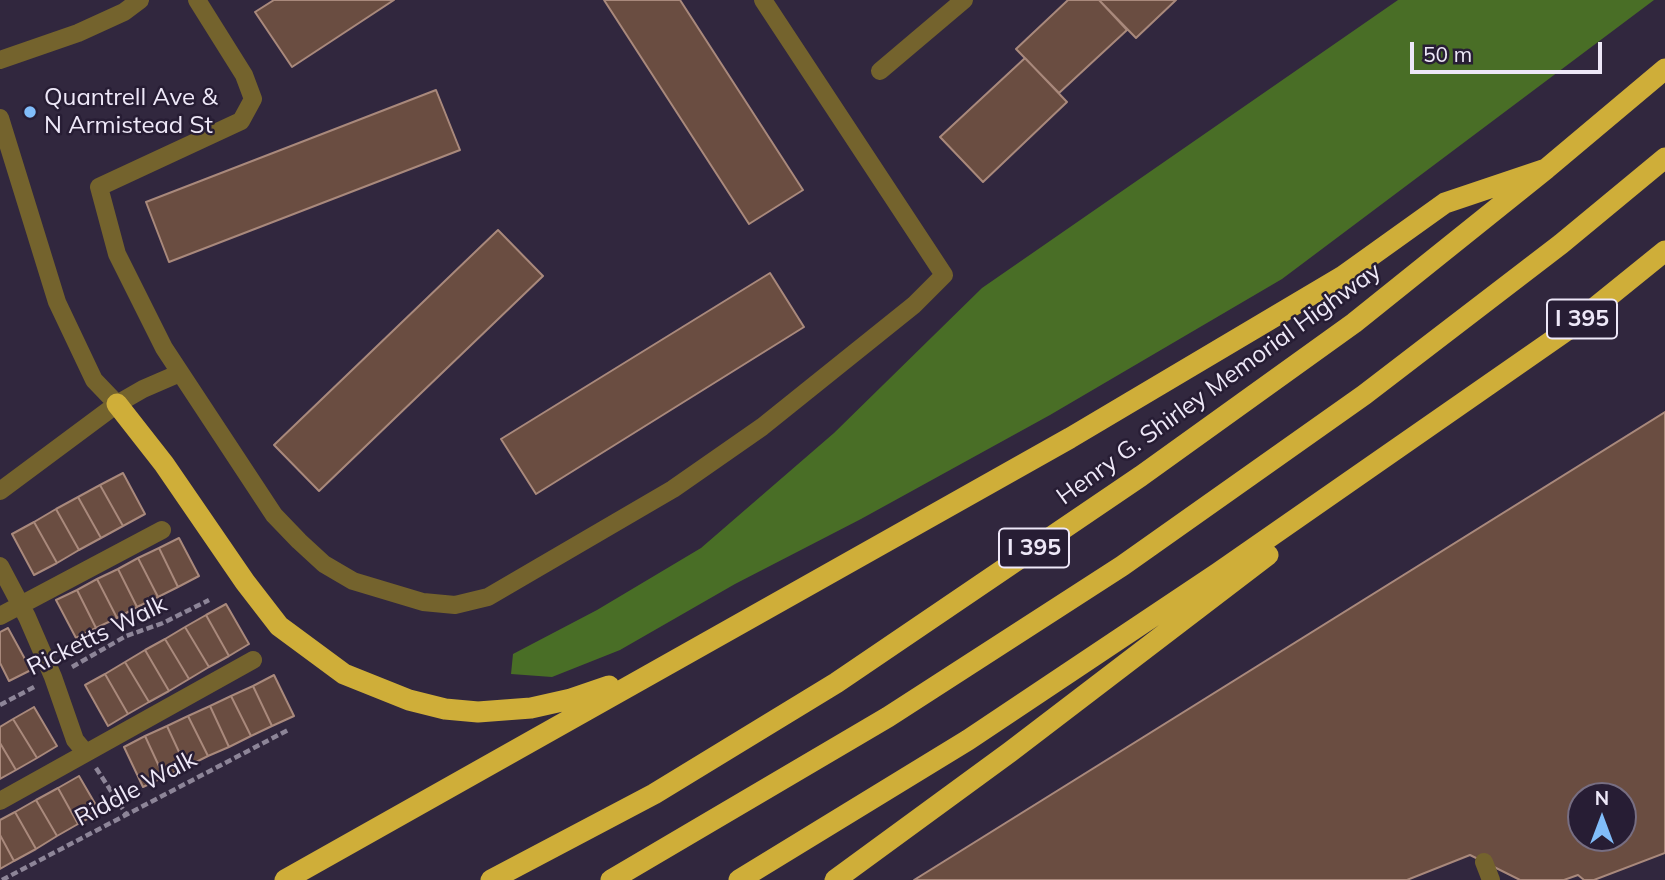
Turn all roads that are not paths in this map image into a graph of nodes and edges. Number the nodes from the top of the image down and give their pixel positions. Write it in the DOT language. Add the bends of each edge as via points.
graph roads {
  1 [pos="140,0"];
  2 [pos="197,0"];
  3 [pos="763,0"];
  4 [pos="964,0"];
  5 [pos="0,60"];
  6 [pos="1665,69"];
  7 [pos="880,71"];
  8 [pos="0,118"];
  9 [pos="1665,158"];
  10 [pos="1546,169"];
  11 [pos="1665,251"];
  12 [pos="180,373"];
  13 [pos="1495,382"];
  14 [pos="117,404"];
  15 [pos="0,491"];
  16 [pos="162,530"];
  17 [pos="0,566"];
  18 [pos="21,605"];
  19 [pos="0,617"];
  20 [pos="691,651"];
  21 [pos="253,660"];
  22 [pos="86,753"];
  23 [pos="0,800"];
  24 [pos="1484,862"];
  25 [pos="285,880"];
  26 [pos="491,880"];
  27 [pos="611,880"];
  28 [pos="738,880"];
  29 [pos="835,880"];
  30 [pos="1491,880"];
  1 -- 5 [label="street" via="78,33"];
  2 -- 12 [label="street" via="244,75 253,99 241,121 99,187 117,254"];
  3 -- 12 [label="street" via="944,275 914,305 762,428 673,489 488,597 455,605 423,602 353,581 324,564 299,541 275,515"];
  4 -- 7 [label="street"];
  6 -- 10 [label="highway, Henry G. Shirley Memorial Highway / I 395"];
  8 -- 14 [label="street" via="57,302 94,380"];
  9 -- 27 [label="highway" via="1364,395 1122,566 888,717"];
  10 -- 20 [label="highway" via="1446,204 1343,276 1013,471"];
  10 -- 26 [label="highway, Henry G. Shirley Memorial Highway / I 395" via="1354,323 1141,476 836,683 654,794"];
  11 -- 13 [label="highway, I 395"];
  12 -- 14 [label="street"];
  13 -- 28 [label="highway, I 395" via="968,740"];
  13 -- 29 [label="highway"];
  14 -- 15 [label="street"];
  14 -- 20 [label="highway" via="279,626 344,674 374,687 445,709 531,708 610,686"];
  16 -- 18 [label="street"];
  17 -- 18 [label="street"];
  18 -- 19 [label="street"];
  18 -- 22 [label="street" via="75,740"];
  20 -- 25 [label="highway"];
  21 -- 22 [label="street"];
  22 -- 23 [label="street"];
  24 -- 30 [label="street"];
}
